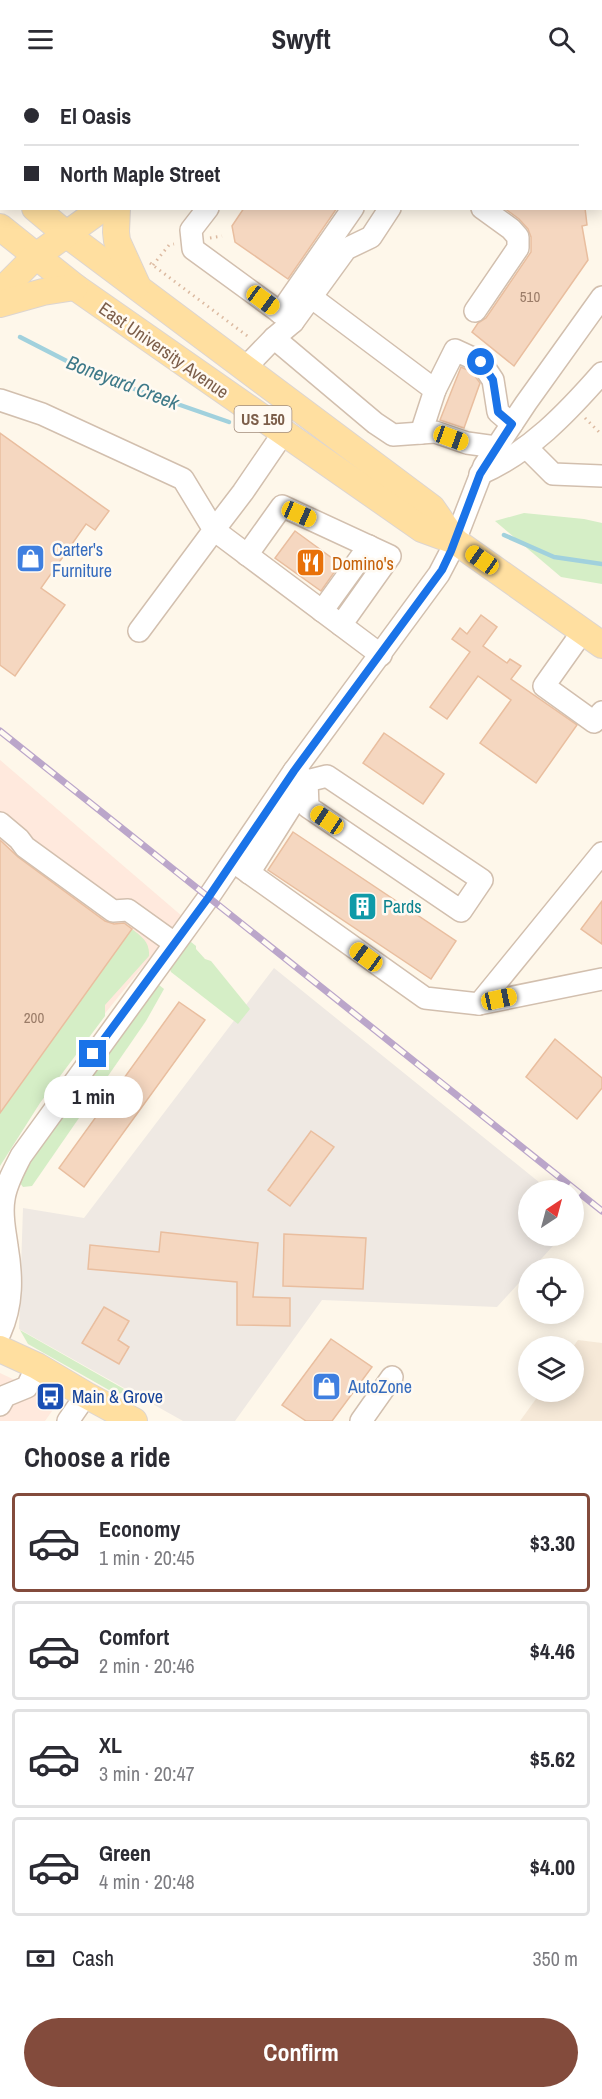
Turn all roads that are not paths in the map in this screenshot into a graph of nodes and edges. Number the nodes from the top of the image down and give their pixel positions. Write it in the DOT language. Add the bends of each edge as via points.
graph roads {
  1 [pos="38,210"];
  2 [pos="40,210"];
  3 [pos="100,210"];
  4 [pos="117,210"];
  5 [pos="206,210"];
  6 [pos="352,210"];
  7 [pos="389,210"];
  8 [pos="485,210"];
  9 [pos="66,234"];
  10 [pos="4,238"];
  11 [pos="36,256"];
  12 [pos="75,288"];
  13 [pos="138,288"];
  14 [pos="0,292"];
  15 [pos="311,297"];
  16 [pos="602,297"];
  17 [pos="0,304"];
  18 [pos="475,311"];
  19 [pos="287,317"];
  20 [pos="274,338"];
  21 [pos="245,368"];
  22 [pos="602,373"];
  23 [pos="435,390"];
  24 [pos="0,400"];
  25 [pos="512,424"];
  26 [pos="284,432"];
  27 [pos="421,433"];
  28 [pos="496,447"];
  29 [pos="526,447"];
  30 [pos="480,474"];
  31 [pos="602,476"];
  32 [pos="214,530"];
  33 [pos="455,542"];
  34 [pos="369,546"];
  35 [pos="247,555"];
  36 [pos="322,611"];
  37 [pos="341,625"];
  38 [pos="140,632"];
  39 [pos="592,638"];
  40 [pos="381,655"];
  41 [pos="602,712"];
  42 [pos="301,776"];
  43 [pos="0,823"];
  44 [pos="602,853"];
  45 [pos="241,867"];
  46 [pos="174,943"];
  47 [pos="602,979"];
  48 [pos="479,1004"];
  49 [pos="2,1197"];
  50 [pos="0,1333"];
  51 [pos="0,1349"];
  52 [pos="37,1366"];
  53 [pos="392,1377"];
  54 [pos="86,1395"];
  55 [pos="0,1406"];
  56 [pos="68,1421"];
  57 [pos="134,1421"];
  58 [pos="361,1421"];
  1 -- 10 [label="main road"];
  2 -- 9 [label="main road, East University Avenue / US 150"];
  3 -- 9 [label="main road"];
  4 -- 13 [label="main road" via="117,242"];
  5 -- 19 [label="street" via="191,230 194,249"];
  6 -- 19 [label="street"];
  7 -- 15 [label="street" via="371,237 346,249"];
  8 -- 18 [label="street" via="518,237 518,248"];
  9 -- 11 [label="main road"];
  9 -- 13 [label="main road, East University Avenue / US 150"];
  10 -- 11 [label="main road, East University Avenue"];
  11 -- 12 [label="main road, East University Avenue / US 150"];
  11 -- 14 [label="main road"];
  12 -- 17 [label="main road"];
  12 -- 26 [label="main road, East University Avenue / US 150"];
  13 -- 21 [label="main road, East University Avenue / US 150"];
  15 -- 19 [label="street"];
  15 -- 23 [label="street"];
  16 -- 25 [label="street"];
  19 -- 20 [label="street"];
  20 -- 21 [label="street"];
  20 -- 27 [label="street" via="393,435"];
  21 -- 33 [label="main road, East University Avenue / US 150" via="432,507"];
  22 -- 29 [label="street" via="574,406"];
  23 -- 25 [label="street" via="455,350 481,362 493,380 498,412"];
  23 -- 27 [label="street"];
  24 -- 32 [label="street" via="42,414 183,479"];
  25 -- 28 [label="street"];
  26 -- 32 [label="street"];
  26 -- 33 [label="main road, East University Avenue / US 150" via="422,529"];
  27 -- 28 [label="street" via="435,432 467,443"];
  28 -- 30 [label="street"];
  29 -- 30 [label="street"];
  29 -- 31 [label="street" via="553,474"];
  30 -- 33 [label="street"];
  32 -- 35 [label="street"];
  32 -- 38 [label="street"];
  33 -- 39 [label="main road, East University Avenue / US 150"];
  33 -- 40 [label="street" via="442,570"];
  34 -- 35 [label="street" via="282,507"];
  34 -- 36 [label="street"];
  34 -- 37 [label="street" via="390,556"];
  35 -- 36 [label="street"];
  36 -- 37 [label="street"];
  37 -- 40 [label="street"];
  39 -- 41 [label="street" via="544,686 594,722"];
  40 -- 42 [label="street"];
  42 -- 42 [label="street" via="308,807 461,911 482,880 327,776"];
  42 -- 45 [label="street"];
  43 -- 46 [label="street" via="25,847 113,910 128,910"];
  44 -- 48 [label="street"];
  45 -- 46 [label="street"];
  45 -- 48 [label="street" via="425,998"];
  46 -- 49 [label="street" via="21,1156"];
  47 -- 48 [label="street"];
  49 -- 50 [label="street" via="11,1287"];
  51 -- 52 [label="main road"];
  52 -- 54 [label="main road"];
  52 -- 55 [label="street" via="27,1387 5,1396"];
  53 -- 58 [label="street"];
  54 -- 56 [label="street"];
  54 -- 57 [label="main road"];
}
